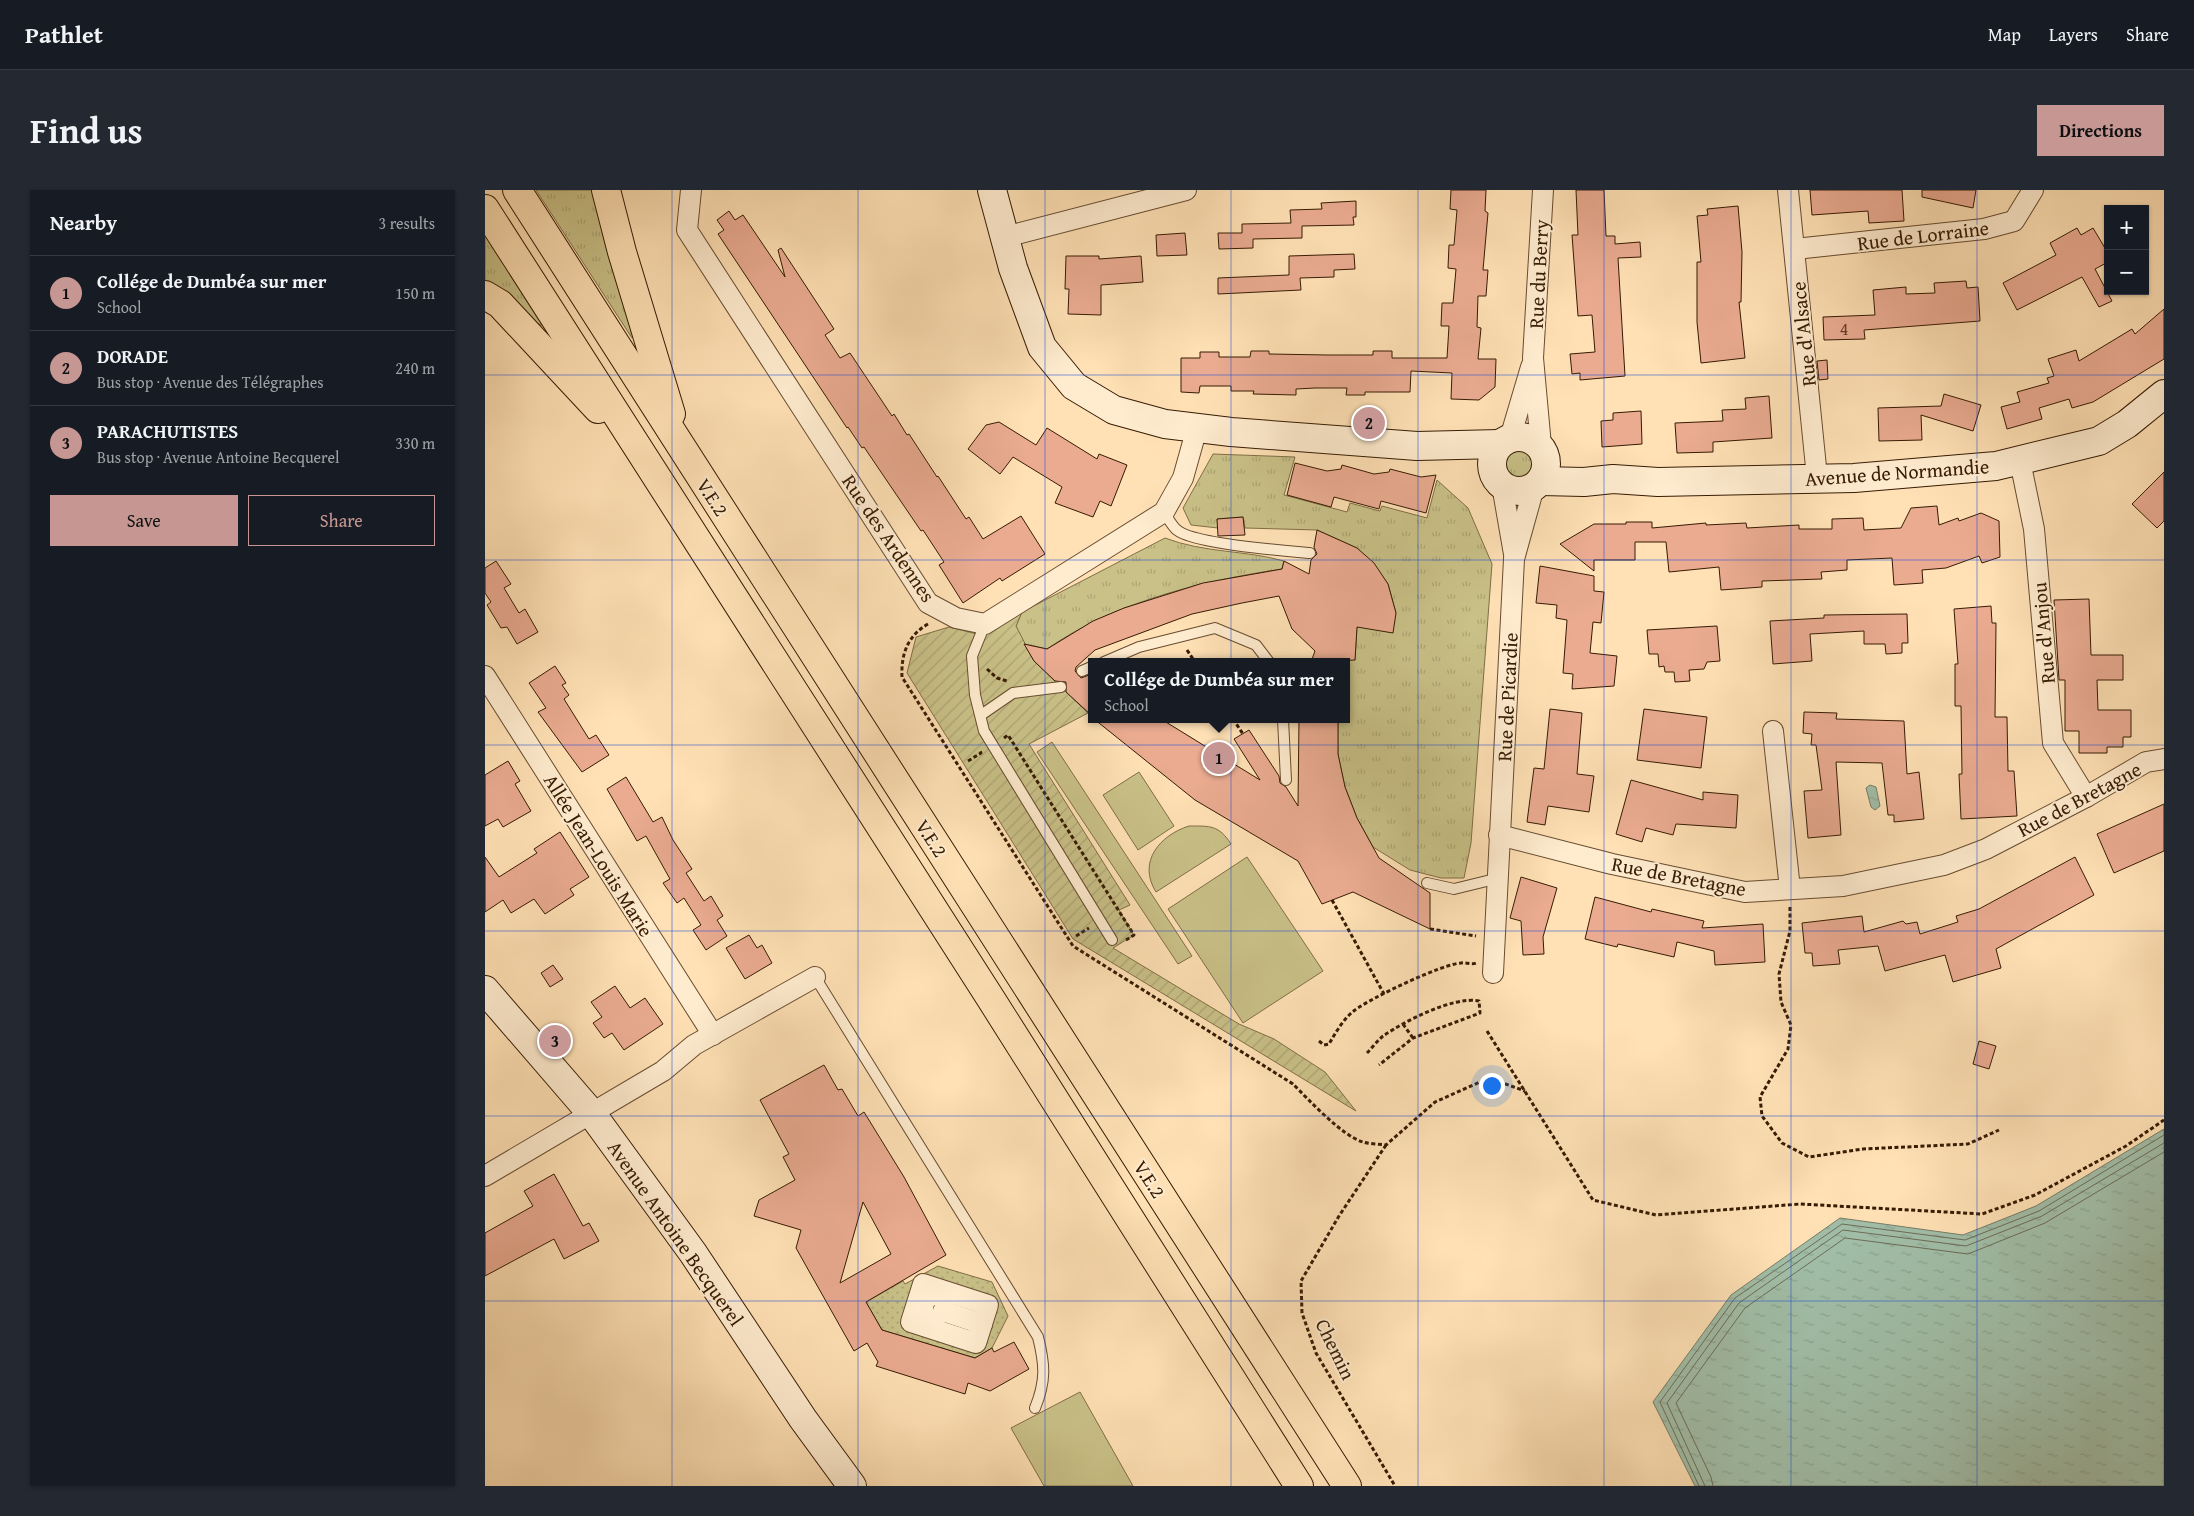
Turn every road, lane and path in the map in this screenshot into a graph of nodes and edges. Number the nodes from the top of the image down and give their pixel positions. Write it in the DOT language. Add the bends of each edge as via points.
graph roads {
  1 [pos="517,190"];
  2 [pos="606,190"];
  3 [pos="691,190"];
  4 [pos="992,190"];
  5 [pos="1186,190"];
  6 [pos="1543,190"];
  7 [pos="1788,190"];
  8 [pos="2033,190"];
  9 [pos="485,209"];
  10 [pos="1005,237"];
  11 [pos="1795,249"];
  12 [pos="485,295"];
  13 [pos="1533,358"];
  14 [pos="2164,394"];
  15 [pos="1197,428"];
  16 [pos="1505,441"];
  17 [pos="680,445"];
  18 [pos="1417,446"];
  19 [pos="1543,450"];
  20 [pos="2020,460"];
  21 [pos="647,462"];
  22 [pos="1817,477"];
  23 [pos="1613,479"];
  24 [pos="1498,480"];
  25 [pos="1538,484"];
  26 [pos="1164,512"];
  27 [pos="1310,553"];
  28 [pos="1515,558"];
  29 [pos="956,618"];
  30 [pos="985,624"];
  31 [pos="1113,658"];
  32 [pos="1266,658"];
  33 [pos="985,664"];
  34 [pos="485,676"];
  35 [pos="1016,681"];
  36 [pos="1061,687"];
  37 [pos="981,715"];
  38 [pos="1236,723"];
  39 [pos="1283,723"];
  40 [pos="1773,731"];
  41 [pos="997,733"];
  42 [pos="1243,734"];
  43 [pos="2164,759"];
  44 [pos="1286,780"];
  45 [pos="2086,797"];
  46 [pos="1499,836"];
  47 [pos="1499,878"];
  48 [pos="1427,883"];
  49 [pos="1791,889"];
  50 [pos="1332,900"];
  51 [pos="1430,929"];
  52 [pos="1096,935"];
  53 [pos="1077,936"];
  54 [pos="1483,936"];
  55 [pos="1116,941"];
  56 [pos="1488,967"];
  57 [pos="815,977"];
  58 [pos="485,990"];
  59 [pos="1384,994"];
  60 [pos="1403,1024"];
  61 [pos="1487,1031"];
  62 [pos="713,1035"];
  63 [pos="1413,1038"];
  64 [pos="1319,1041"];
  65 [pos="1367,1053"];
  66 [pos="1379,1065"];
  67 [pos="1525,1091"];
  68 [pos="592,1114"];
  69 [pos="2164,1120"];
  70 [pos="1999,1130"];
  71 [pos="1386,1145"];
  72 [pos="488,1169"];
  73 [pos="968,1326"];
  74 [pos="1035,1408"];
  75 [pos="853,1486"];
  76 [pos="1299,1486"];
  77 [pos="1347,1486"];
  78 [pos="1395,1486"];
  1 -- 17 [label="highway, V.E.2"];
  2 -- 17 [label="highway"];
  3 -- 29 [label="street, Rue des Ardennes" via="687,230 928,603"];
  4 -- 10 [label="street"];
  5 -- 10 [label="street"];
  6 -- 13 [label="street, Rue du Berry"];
  7 -- 11 [label="street, Rue d'Alsace"];
  8 -- 11 [label="street, Rue de Lorraine" via="2014,221 1984,229"];
  9 -- 21 [label="highway, V.E.2"];
  10 -- 15 [label="street" via="1042,348 1075,386 1114,410 1165,424"];
  11 -- 22 [label="street, Rue d'Alsace"];
  12 -- 21 [label="highway" via="500,304"];
  13 -- 16 [label="street, Rue du Berry"];
  13 -- 19 [label="street, Rue du Berry"];
  14 -- 20 [label="street, Avenue de Normandie" via="2127,424 2099,441"];
  15 -- 18 [label="street"];
  15 -- 26 [label="street" via="1183,478"];
  16 -- 18 [label="street"];
  16 -- 19 [label="street" via="1527,437"];
  16 -- 24 [label="street" via="1493,458"];
  17 -- 77 [label="highway, V.E.2"];
  18 -- 24 [label="street"];
  19 -- 23 [label="street, Avenue de Normandie"];
  19 -- 25 [label="street" via="1547,463"];
  20 -- 22 [label="street, Avenue de Normandie" via="1995,466 1854,478"];
  20 -- 45 [label="street, Rue d'Anjou" via="2034,529 2053,743"];
  21 -- 76 [label="highway, V.E.2"];
  22 -- 23 [label="street, Avenue de Normandie" via="1658,482"];
  23 -- 25 [label="street, Avenue de Normandie"];
  24 -- 25 [label="street" via="1515,491"];
  24 -- 28 [label="street, Rue de Picardie"];
  25 -- 28 [label="street, Rue de Picardie"];
  26 -- 27 [label="lane" via="1178,531 1196,537 1242,547"];
  26 -- 30 [label="street"];
  28 -- 46 [label="street, Rue de Picardie"];
  29 -- 30 [label="street, Rue des Ardennes"];
  29 -- 71 [label="path" via="933,621 919,629 905,647 902,677 1073,946 1293,1084 1350,1135 1362,1142"];
  30 -- 37 [label="lane" via="972,656 975,695"];
  31 -- 32 [label="lane" via="1139,647 1215,628 1256,645"];
  33 -- 35 [label="path" via="997,678"];
  34 -- 62 [label="street, Allée Jean-Louis Marie"];
  36 -- 37 [label="lane" via="1013,693"];
  37 -- 55 [label="lane" via="984,731 992,745"];
  38 -- 42 [label="path"];
  39 -- 44 [label="lane"];
  40 -- 49 [label="street"];
  41 -- 55 [label="path" via="1001,740 1008,735 1134,934"];
  43 -- 45 [label="street, Rue de Bretagne" via="2146,762"];
  45 -- 49 [label="street, Rue de Bretagne" via="1986,848 1944,865 1843,886"];
  46 -- 47 [label="street, Rue de Picardie"];
  46 -- 49 [label="street, Rue de Bretagne" via="1745,892"];
  47 -- 48 [label="lane" via="1454,889"];
  47 -- 56 [label="street, Rue de Picardie"];
  49 -- 70 [label="path" via="1790,931 1779,974 1781,1002 1791,1024 1788,1049 1760,1097 1762,1116 1783,1144 1809,1157 1863,1149 1968,1144"];
  50 -- 59 [label="path"];
  51 -- 54 [label="path"];
  52 -- 53 [label="path" via="1091,926"];
  56 -- 59 [label="path" via="1460,963"];
  57 -- 62 [label="street"];
  57 -- 74 [label="lane" via="1038,1337 1045,1364"];
  58 -- 68 [label="street, Avenue Antoine Becquerel"];
  59 -- 64 [label="path" via="1354,1010 1329,1044 1324,1046"];
  60 -- 63 [label="path"];
  60 -- 63 [label="path" via="1445,1006 1469,999 1479,1001 1480,1013"];
  60 -- 65 [label="path" via="1381,1037"];
  61 -- 67 [label="path"];
  62 -- 68 [label="street" via="663,1071"];
  63 -- 66 [label="path"];
  67 -- 69 [label="path" via="1593,1200 1656,1215 1799,1204 1982,1214 2035,1195 2126,1146"];
  67 -- 71 [label="path, Chemin" via="1489,1078 1435,1102"];
  68 -- 72 [label="street"];
  68 -- 75 [label="street, Avenue Antoine Becquerel" via="693,1253 803,1419"];
  71 -- 78 [label="path, Chemin" via="1301,1281 1302,1313 1317,1353"];
  73 -- 73 [label="street" via="933,1308 971,1299 988,1304"];
}
